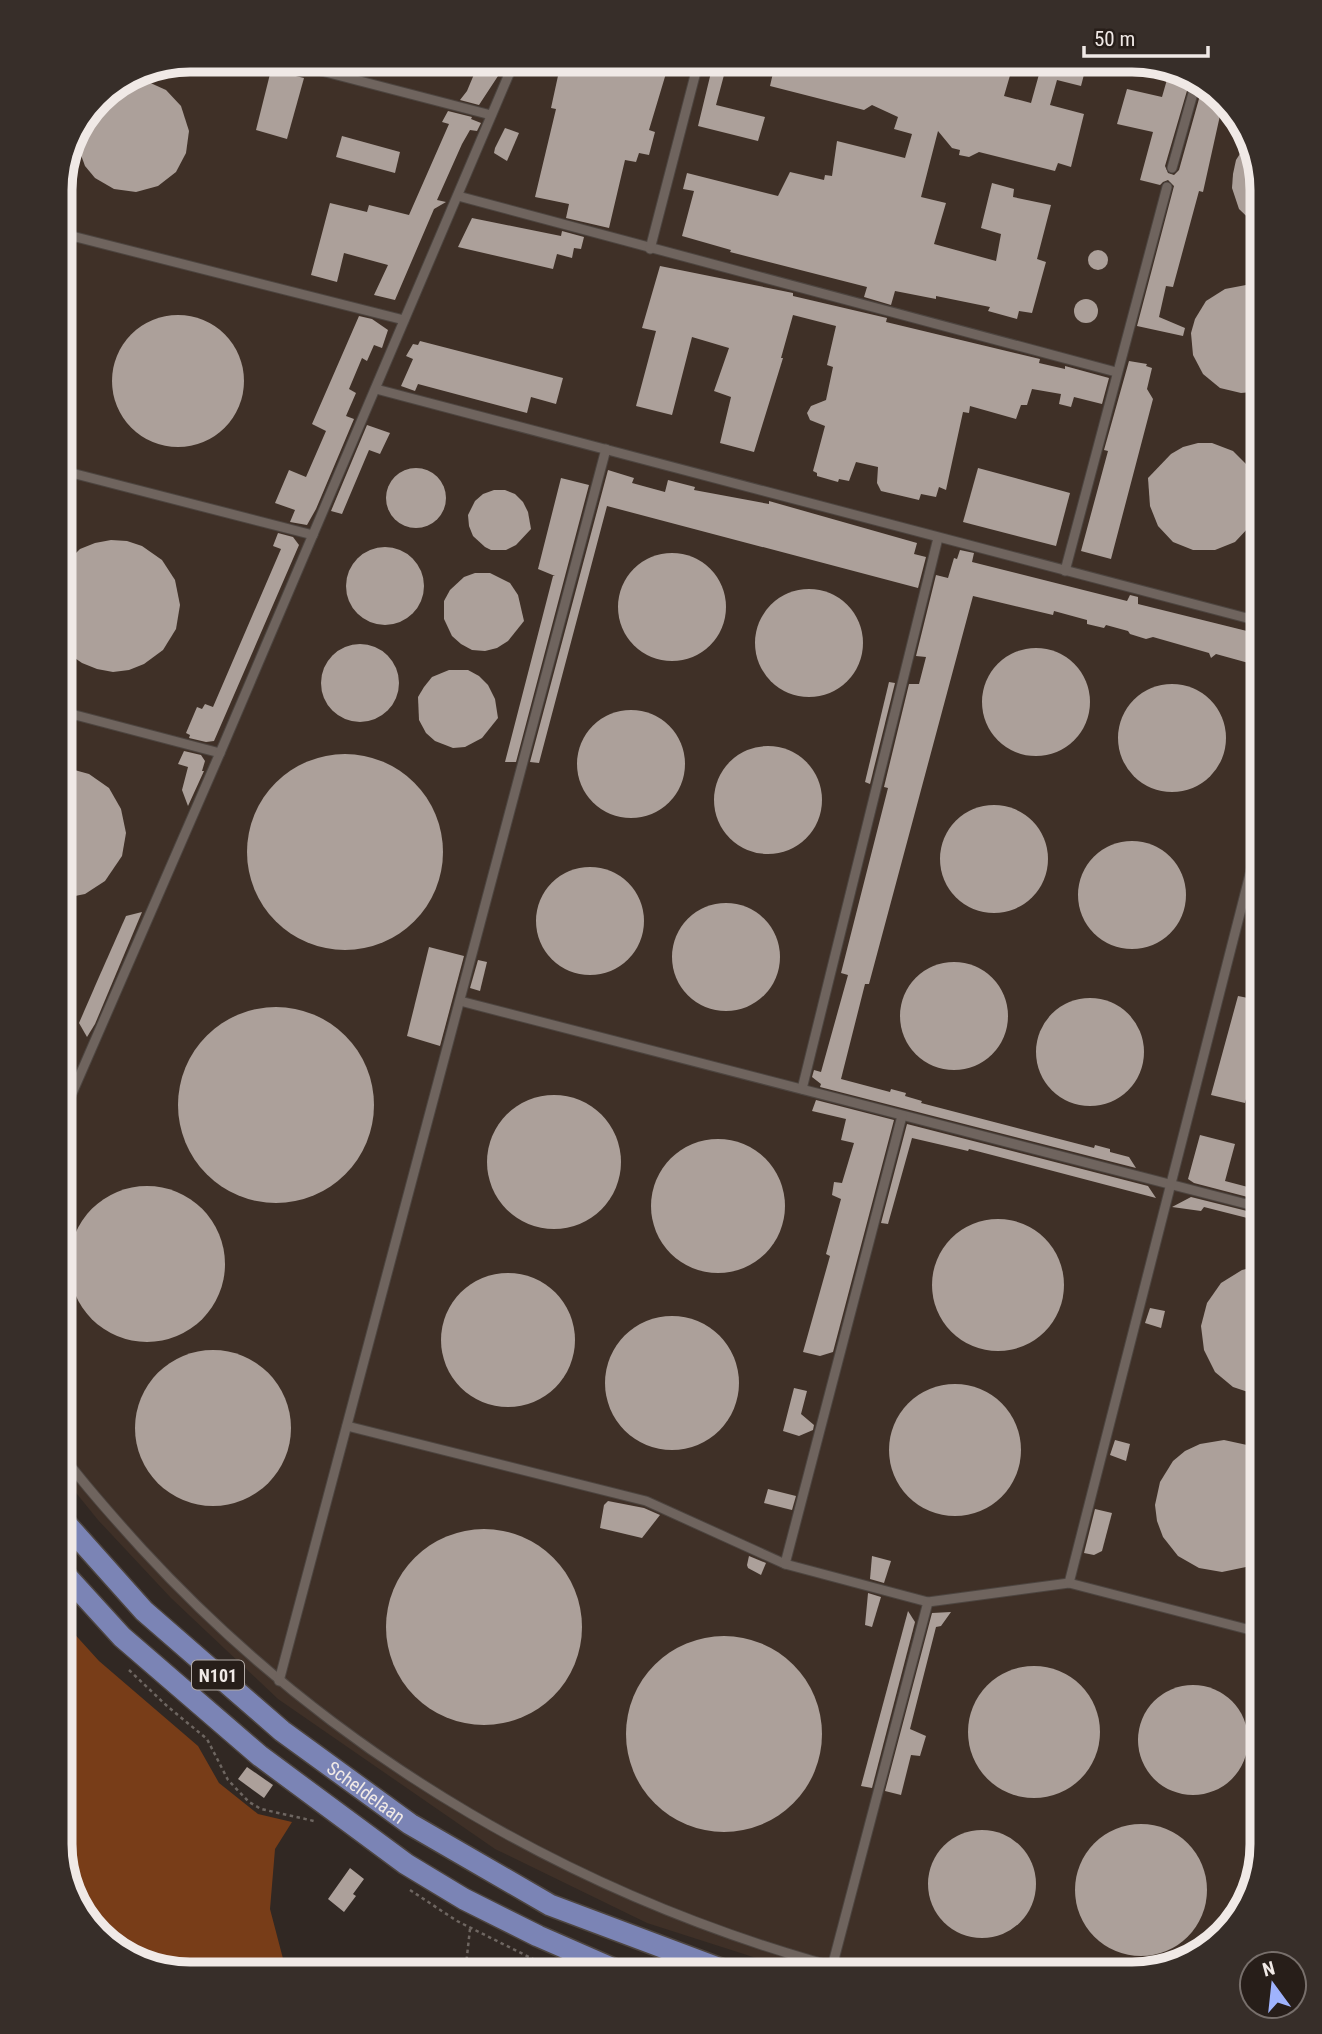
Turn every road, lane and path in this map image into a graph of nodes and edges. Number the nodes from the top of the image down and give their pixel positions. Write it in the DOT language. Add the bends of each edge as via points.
graph roads {
  1 [pos="325,72"];
  2 [pos="510,72"];
  3 [pos="696,72"];
  4 [pos="1194,90"];
  5 [pos="491,115"];
  6 [pos="1172,168"];
  7 [pos="1167,187"];
  8 [pos="458,196"];
  9 [pos="72,236"];
  10 [pos="650,249"];
  11 [pos="404,320"];
  12 [pos="1116,372"];
  13 [pos="376,389"];
  14 [pos="606,449"];
  15 [pos="72,473"];
  16 [pos="313,535"];
  17 [pos="938,538"];
  18 [pos="1065,571"];
  19 [pos="1250,619"];
  20 [pos="72,714"];
  21 [pos="220,753"];
  22 [pos="1250,874"];
  23 [pos="460,1001"];
  24 [pos="802,1089"];
  25 [pos="72,1093"];
  26 [pos="902,1116"];
  27 [pos="1170,1185"];
  28 [pos="1250,1206"];
  29 [pos="347,1426"];
  30 [pos="72,1467"];
  31 [pos="72,1530"];
  32 [pos="785,1564"];
  33 [pos="72,1582"];
  34 [pos="1069,1583"];
  35 [pos="928,1602"];
  36 [pos="1250,1630"];
  37 [pos="279,1681"];
  38 [pos="484,1867"];
  39 [pos="464,1899"];
  40 [pos="470,1928"];
  41 [pos="466,1962"];
  42 [pos="598,1962"];
  43 [pos="702,1962"];
  44 [pos="816,1962"];
  45 [pos="833,1962"];
  1 -- 5 [label="lane"];
  2 -- 5 [label="lane"];
  3 -- 10 [label="lane"];
  4 -- 6 [label="lane"];
  5 -- 8 [label="lane"];
  7 -- 12 [label="lane"];
  8 -- 10 [label="lane"];
  8 -- 11 [label="lane"];
  9 -- 11 [label="lane"];
  10 -- 12 [label="lane"];
  11 -- 13 [label="lane"];
  12 -- 18 [label="lane"];
  13 -- 14 [label="lane"];
  13 -- 16 [label="lane"];
  14 -- 17 [label="lane"];
  14 -- 23 [label="lane"];
  15 -- 16 [label="lane"];
  16 -- 21 [label="lane"];
  17 -- 18 [label="lane"];
  17 -- 24 [label="lane"];
  18 -- 19 [label="lane"];
  20 -- 21 [label="lane"];
  21 -- 25 [label="lane"];
  22 -- 27 [label="lane"];
  23 -- 24 [label="lane"];
  23 -- 29 [label="lane"];
  24 -- 26 [label="lane"];
  26 -- 27 [label="lane"];
  26 -- 32 [label="lane"];
  27 -- 28 [label="lane"];
  27 -- 34 [label="lane"];
  29 -- 32 [label="lane" via="646,1501"];
  29 -- 37 [label="lane"];
  30 -- 37 [label="lane" via="170,1580"];
  31 -- 38 [label="main road, Scheldelaan / N101" via="144,1611 282,1731 410,1824"];
  32 -- 35 [label="lane"];
  33 -- 39 [label="main road, Scheldelaan / N101" via="122,1637 260,1756 406,1864"];
  34 -- 35 [label="lane"];
  34 -- 36 [label="lane"];
  35 -- 45 [label="lane"];
  37 -- 44 [label="lane" via="444,1799 536,1852 633,1898"];
  38 -- 39 [label="main road"];
  38 -- 43 [label="main road, Scheldelaan / N101" via="550,1905"];
  39 -- 42 [label="main road, Scheldelaan / N101"];
  40 -- 41 [label="path"];
}
